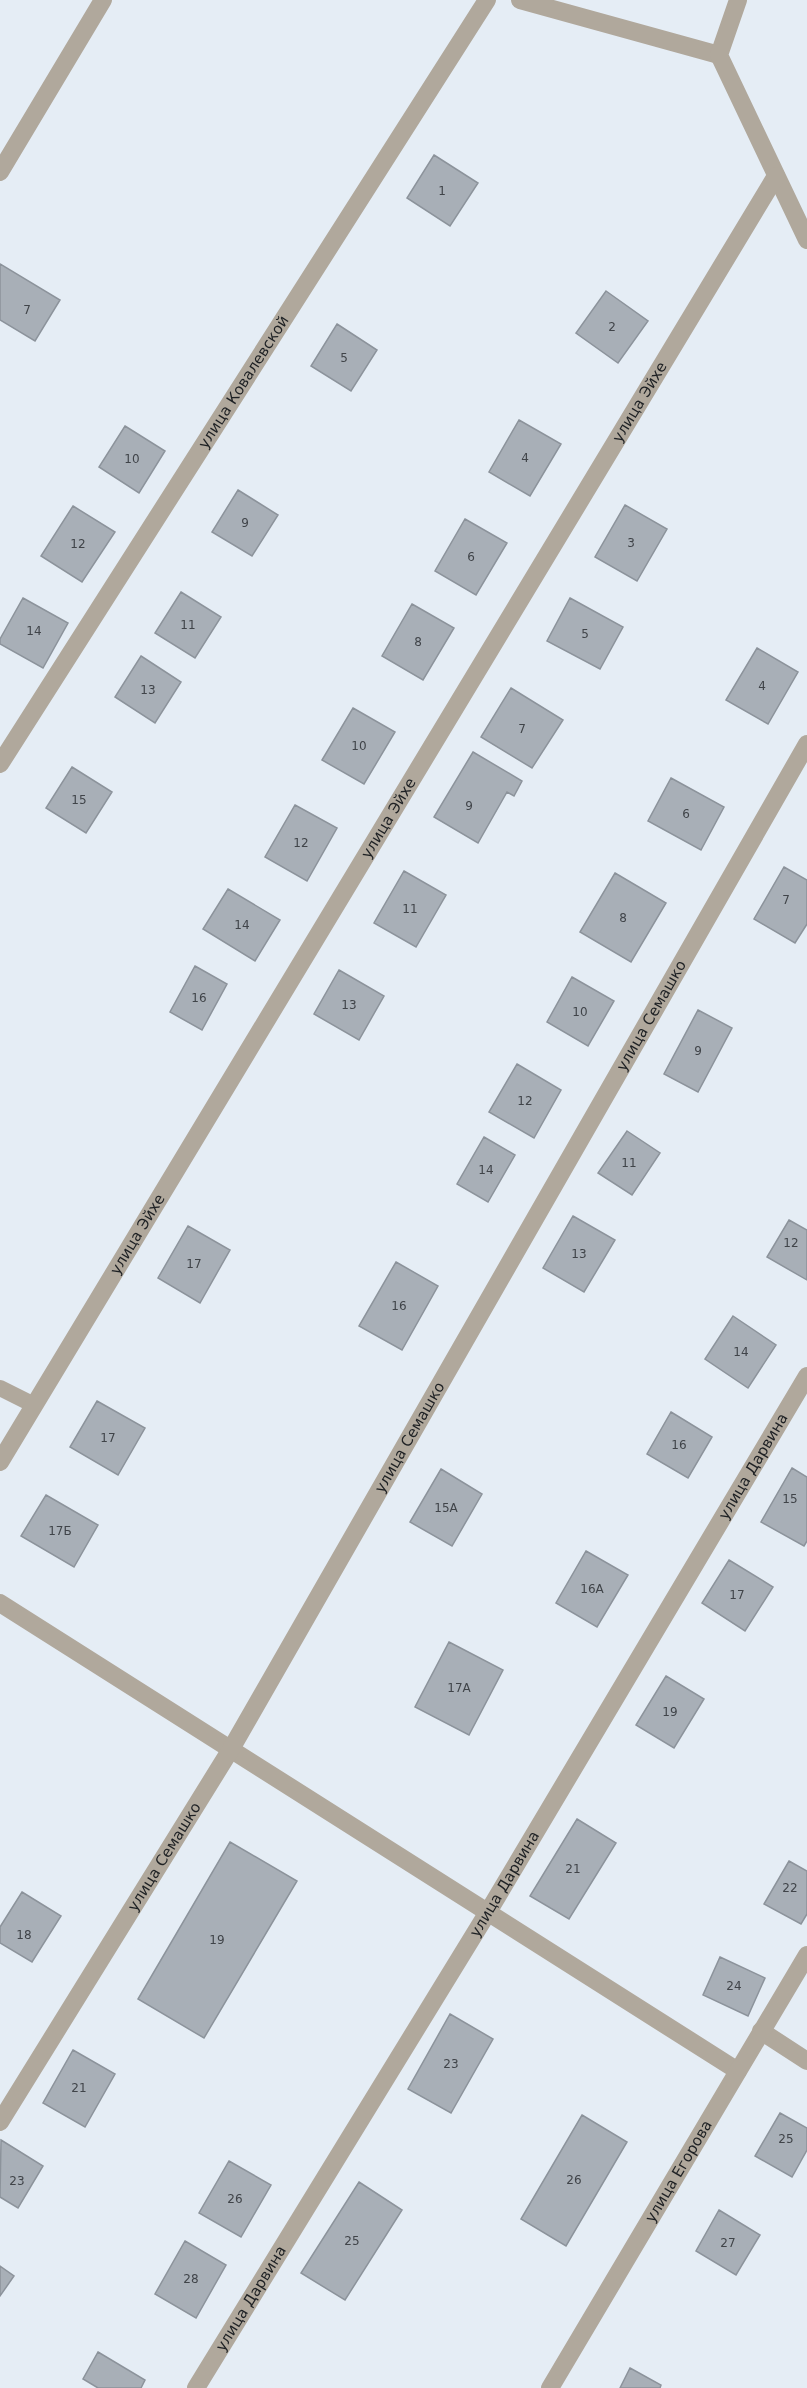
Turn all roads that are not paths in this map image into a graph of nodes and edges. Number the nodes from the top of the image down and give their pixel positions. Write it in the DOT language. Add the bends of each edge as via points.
graph roads {
  1 [pos="103,0"];
  2 [pos="487,0"];
  3 [pos="520,0"];
  4 [pos="738,0"];
  5 [pos="719,55"];
  6 [pos="0,172"];
  7 [pos="776,176"];
  8 [pos="807,240"];
  9 [pos="807,744"];
  10 [pos="0,764"];
  11 [pos="807,1376"];
  12 [pos="0,1388"];
  13 [pos="34,1406"];
  14 [pos="0,1462"];
  15 [pos="0,1603"];
  16 [pos="231,1749"];
  17 [pos="488,1912"];
  18 [pos="807,1955"];
  19 [pos="761,2031"];
  20 [pos="807,2061"];
  21 [pos="738,2071"];
  22 [pos="0,2122"];
  23 [pos="196,2388"];
  24 [pos="550,2388"];
  1 -- 6 [label="street"];
  2 -- 10 [label="street, улица Ковалевской"];
  3 -- 5 [label="street"];
  4 -- 5 [label="street"];
  5 -- 7 [label="street"];
  7 -- 8 [label="street"];
  7 -- 13 [label="street, улица Эйхе"];
  9 -- 16 [label="street, улица Семашко"];
  11 -- 17 [label="street, улица Дарвина"];
  12 -- 13 [label="lane"];
  13 -- 14 [label="street, улица Эйхе"];
  15 -- 16 [label="street"];
  16 -- 17 [label="street"];
  16 -- 22 [label="street, улица Семашко"];
  17 -- 21 [label="street"];
  17 -- 23 [label="street, улица Дарвина"];
  18 -- 19 [label="street, улица Егорова"];
  19 -- 20 [label="street"];
  19 -- 21 [label="street, улица Егорова"];
  21 -- 24 [label="street, улица Егорова"];
}
